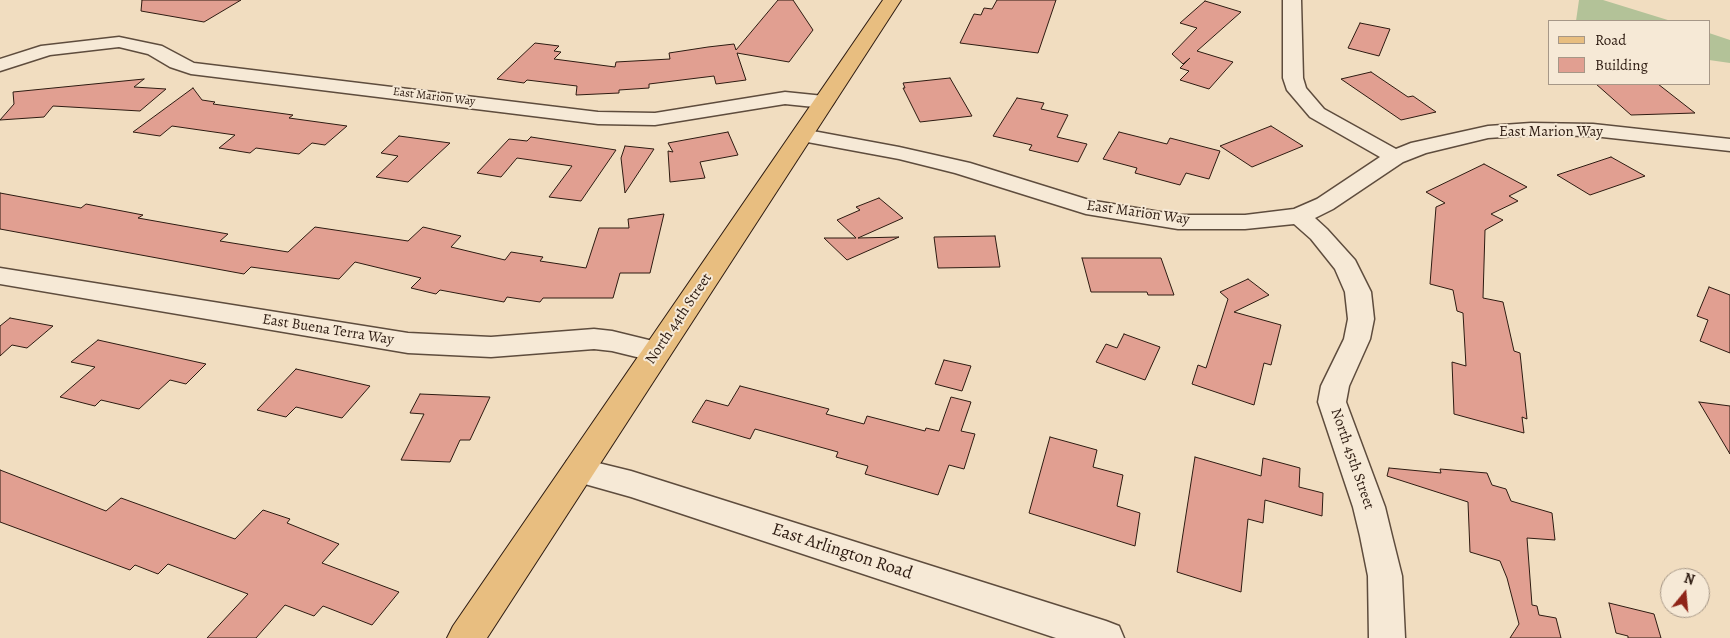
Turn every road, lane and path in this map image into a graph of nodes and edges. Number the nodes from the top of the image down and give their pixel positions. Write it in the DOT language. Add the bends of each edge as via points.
graph roads {
  1 [pos="892,0"];
  2 [pos="1292,0"];
  3 [pos="0,65"];
  4 [pos="824,102"];
  5 [pos="802,135"];
  6 [pos="1730,145"];
  7 [pos="1395,157"];
  8 [pos="1299,216"];
  9 [pos="0,276"];
  10 [pos="657,352"];
  11 [pos="578,470"];
  12 [pos="466,638"];
  13 [pos="1106,638"];
  14 [pos="1386,638"];
  1 -- 4 [label="main road, North 44th Street"];
  2 -- 7 [label="street" via="1296,90 1317,113"];
  3 -- 4 [label="street, East Marion Way" via="48,50 119,42 154,50 191,68 614,119 655,119 785,98"];
  4 -- 5 [label="main road, North 44th Street"];
  5 -- 8 [label="street, East Marion Way" via="962,168 1086,207 1178,222 1244,222"];
  5 -- 10 [label="main road, North 44th Street"];
  6 -- 7 [label="street, East Marion Way" via="1593,130 1531,128 1488,132"];
  7 -- 8 [label="street, East Marion Way" via="1351,189"];
  8 -- 14 [label="street, North 45th Street" via="1346,266 1358,292 1361,319 1357,339 1335,386 1332,402 1376,536 1385,576"];
  9 -- 10 [label="street, East Buena Terra Way" via="408,343 491,347 594,339"];
  10 -- 11 [label="main road, North 44th Street"];
  11 -- 12 [label="main road, North 44th Street"];
  11 -- 13 [label="street, East Arlington Road" via="631,484"];
}
